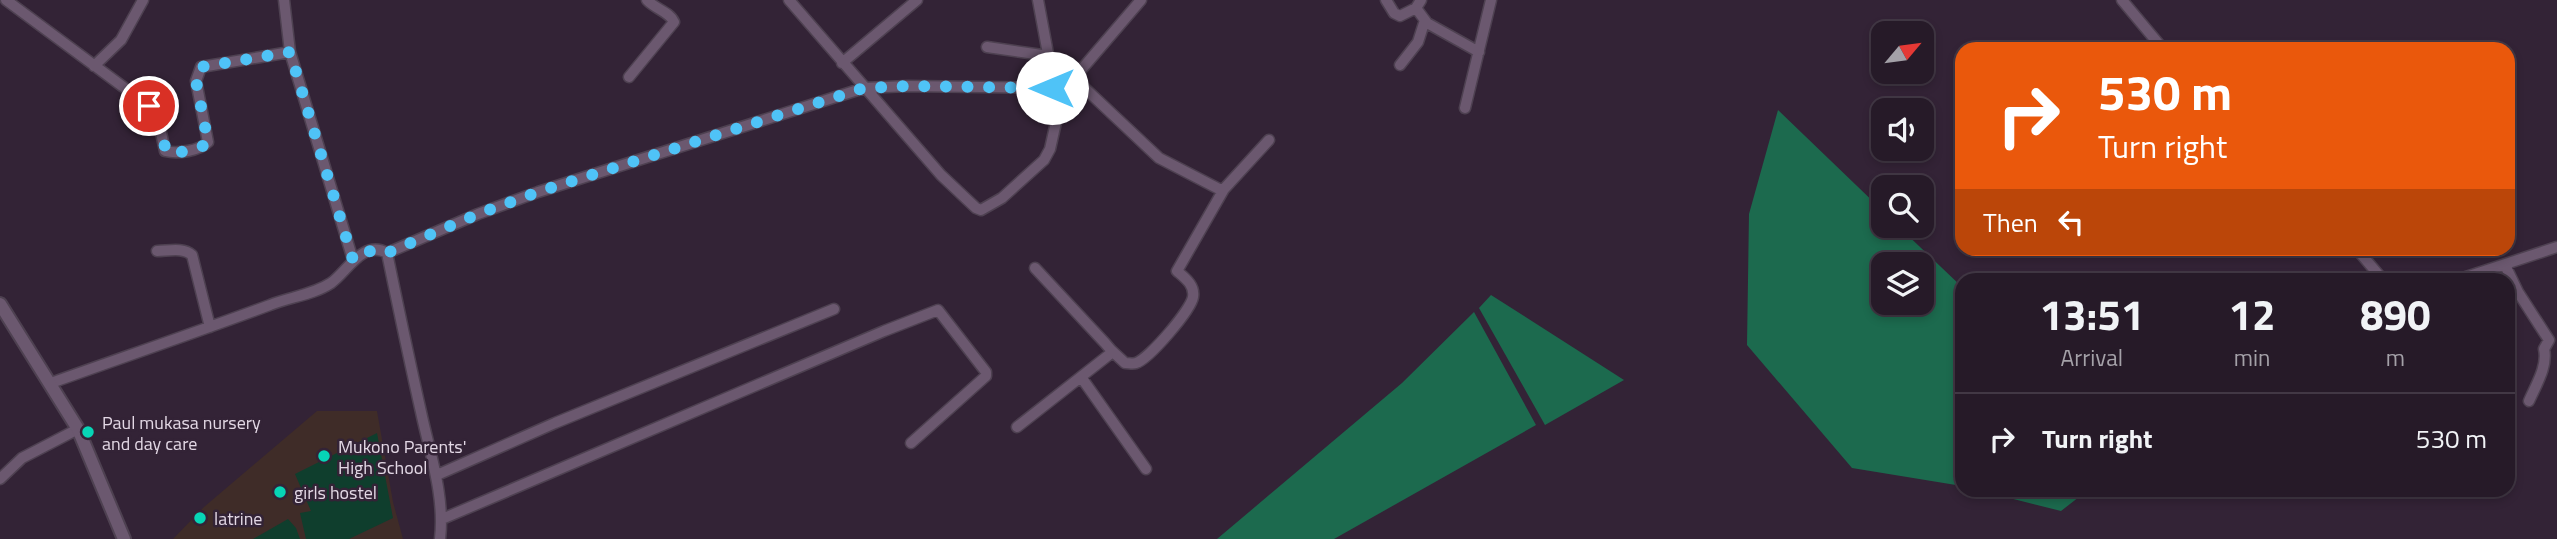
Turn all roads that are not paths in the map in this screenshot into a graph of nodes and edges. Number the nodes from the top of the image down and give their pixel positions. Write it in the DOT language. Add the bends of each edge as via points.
graph roads {
  1 [pos="6,0"];
  2 [pos="143,0"];
  3 [pos="284,0"];
  4 [pos="647,0"];
  5 [pos="789,0"];
  6 [pos="917,0"];
  7 [pos="1038,0"];
  8 [pos="1141,0"];
  9 [pos="1386,0"];
  10 [pos="1491,0"];
  11 [pos="2122,0"];
  12 [pos="1418,4"];
  13 [pos="1425,20"];
  14 [pos="2157,42"];
  15 [pos="986,47"];
  16 [pos="290,52"];
  17 [pos="1479,52"];
  18 [pos="1049,59"];
  19 [pos="842,63"];
  20 [pos="1400,65"];
  21 [pos="94,66"];
  22 [pos="629,77"];
  23 [pos="1075,79"];
  24 [pos="864,88"];
  25 [pos="1057,89"];
  26 [pos="1465,108"];
  27 [pos="1269,141"];
  28 [pos="1224,189"];
  29 [pos="2557,247"];
  30 [pos="156,251"];
  31 [pos="387,253"];
  32 [pos="2363,256"];
  33 [pos="353,260"];
  34 [pos="2505,265"];
  35 [pos="1035,268"];
  36 [pos="2377,273"];
  37 [pos="2479,273"];
  38 [pos="2509,273"];
  39 [pos="2515,286"];
  40 [pos="834,309"];
  41 [pos="2,312"];
  42 [pos="210,327"];
  43 [pos="1111,350"];
  44 [pos="1081,377"];
  45 [pos="51,383"];
  46 [pos="2529,401"];
  47 [pos="1017,427"];
  48 [pos="78,429"];
  49 [pos="911,443"];
  50 [pos="1146,469"];
  51 [pos="436,475"];
  52 [pos="0,479"];
  53 [pos="442,519"];
  54 [pos="124,539"];
  55 [pos="440,539"];
  1 -- 21 [label="street"];
  2 -- 21 [label="street" via="121,40"];
  3 -- 16 [label="street"];
  4 -- 22 [label="street" via="674,22"];
  5 -- 19 [label="street"];
  6 -- 19 [label="street"];
  7 -- 18 [label="street"];
  8 -- 23 [label="street"];
  9 -- 12 [label="street" via="1400,16"];
  10 -- 17 [label="street"];
  11 -- 14 [label="street"];
  12 -- 13 [label="street"];
  13 -- 17 [label="street"];
  13 -- 20 [label="street" via="1418,43"];
  15 -- 18 [label="street"];
  16 -- 21 [label="street" via="201,67 196,81 208,142 201,148 170,153 149,106"];
  16 -- 33 [label="street"];
  17 -- 26 [label="street"];
  18 -- 25 [label="street"];
  19 -- 24 [label="street"];
  23 -- 25 [label="street"];
  23 -- 28 [label="street" via="1159,158"];
  24 -- 25 [label="street"];
  24 -- 25 [label="street" via="941,175 981,210 1002,198 1044,160 1050,149"];
  24 -- 31 [label="street" via="538,192"];
  27 -- 28 [label="street"];
  28 -- 43 [label="street" via="1177,271 1191,284 1189,308 1149,355 1136,363 1125,363"];
  29 -- 34 [label="street"];
  30 -- 42 [label="street" via="181,250 192,255"];
  31 -- 33 [label="street" via="367,252"];
  31 -- 51 [label="street"];
  32 -- 36 [label="street"];
  33 -- 42 [label="street" via="320,289"];
  34 -- 37 [label="street"];
  34 -- 38 [label="street"];
  35 -- 43 [label="street"];
  39 -- 46 [label="street" via="2549,340"];
  40 -- 51 [label="street"];
  41 -- 45 [label="street"];
  42 -- 45 [label="street"];
  43 -- 44 [label="street"];
  44 -- 47 [label="street"];
  44 -- 50 [label="street"];
  45 -- 48 [label="street"];
  48 -- 52 [label="street" via="22,458"];
  48 -- 54 [label="street"];
  49 -- 53 [label="street" via="986,376 938,310"];
  51 -- 53 [label="street"];
  53 -- 55 [label="street"];
}
